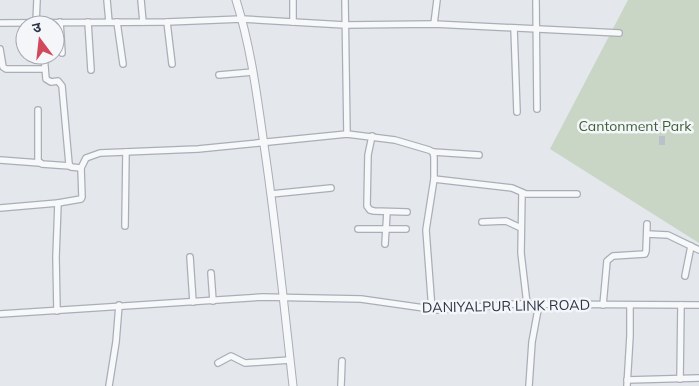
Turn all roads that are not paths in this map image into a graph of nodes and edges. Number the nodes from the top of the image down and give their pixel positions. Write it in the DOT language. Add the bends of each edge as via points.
graph roads {
  1 [pos="37,0"];
  2 [pos="107,0"];
  3 [pos="141,0"];
  4 [pos="236,0"];
  5 [pos="293,0"];
  6 [pos="345,0"];
  7 [pos="437,0"];
  8 [pos="536,0"];
  9 [pos="39,15"];
  10 [pos="242,20"];
  11 [pos="65,22"];
  12 [pos="88,22"];
  13 [pos="109,22"];
  14 [pos="117,22"];
  15 [pos="143,22"];
  16 [pos="167,22"];
  17 [pos="293,22"];
  18 [pos="0,23"];
  19 [pos="15,23"];
  20 [pos="434,24"];
  21 [pos="345,25"];
  22 [pos="514,28"];
  23 [pos="536,28"];
  24 [pos="620,33"];
  25 [pos="0,49"];
  26 [pos="124,64"];
  27 [pos="172,64"];
  28 [pos="45,65"];
  29 [pos="45,69"];
  30 [pos="91,70"];
  31 [pos="253,72"];
  32 [pos="219,75"];
  33 [pos="38,110"];
  34 [pos="537,110"];
  35 [pos="517,112"];
  36 [pos="348,134"];
  37 [pos="372,136"];
  38 [pos="264,143"];
  39 [pos="126,152"];
  40 [pos="433,152"];
  41 [pos="479,155"];
  42 [pos="0,160"];
  43 [pos="40,163"];
  44 [pos="70,166"];
  45 [pos="81,168"];
  46 [pos="434,178"];
  47 [pos="331,188"];
  48 [pos="522,193"];
  49 [pos="271,194"];
  50 [pos="577,194"];
  51 [pos="58,203"];
  52 [pos="0,208"];
  53 [pos="387,212"];
  54 [pos="407,212"];
  55 [pos="482,222"];
  56 [pos="647,224"];
  57 [pos="125,226"];
  58 [pos="521,228"];
  59 [pos="358,229"];
  60 [pos="406,229"];
  61 [pos="386,230"];
  62 [pos="647,234"];
  63 [pos="385,244"];
  64 [pos="690,246"];
  65 [pos="699,250"];
  66 [pos="190,257"];
  67 [pos="211,272"];
  68 [pos="686,276"];
  69 [pos="284,298"];
  70 [pos="212,301"];
  71 [pos="193,302"];
  72 [pos="527,304"];
  73 [pos="539,304"];
  74 [pos="119,305"];
  75 [pos="603,305"];
  76 [pos="630,305"];
  77 [pos="680,305"];
  78 [pos="699,305"];
  79 [pos="432,310"];
  80 [pos="57,311"];
  81 [pos="0,314"];
  82 [pos="290,360"];
  83 [pos="342,361"];
  84 [pos="218,363"];
  85 [pos="699,378"];
  86 [pos="680,379"];
  87 [pos="627,383"];
  88 [pos="670,383"];
  89 [pos="109,386"];
  90 [pos="293,386"];
  91 [pos="341,386"];
  92 [pos="529,386"];
  1 -- 9 [label="street"];
  2 -- 13 [label="street"];
  3 -- 15 [label="street"];
  4 -- 10 [label="street"];
  5 -- 17 [label="street"];
  6 -- 21 [label="street"];
  7 -- 20 [label="street"];
  8 -- 23 [label="street"];
  10 -- 16 [label="street"];
  10 -- 17 [label="street"];
  10 -- 31 [label="street"];
  11 -- 12 [label="street"];
  12 -- 13 [label="street"];
  12 -- 30 [label="street"];
  13 -- 14 [label="street"];
  14 -- 15 [label="street"];
  14 -- 26 [label="street"];
  15 -- 16 [label="street"];
  16 -- 27 [label="street"];
  17 -- 21 [label="street"];
  18 -- 19 [label="street"];
  20 -- 21 [label="street"];
  20 -- 22 [label="street"];
  21 -- 36 [label="street"];
  22 -- 23 [label="street"];
  22 -- 35 [label="street"];
  23 -- 24 [label="street"];
  23 -- 34 [label="street"];
  25 -- 29 [label="street" via="6,69"];
  28 -- 29 [label="street"];
  29 -- 44 [label="street" via="48,81 58,81 62,86"];
  31 -- 32 [label="street"];
  31 -- 38 [label="street"];
  33 -- 43 [label="street"];
  36 -- 37 [label="street"];
  36 -- 38 [label="street"];
  37 -- 40 [label="street" via="406,142"];
  37 -- 53 [label="street" via="368,155 367,206 374,211"];
  38 -- 39 [label="street"];
  38 -- 49 [label="street"];
  39 -- 45 [label="street" via="94,154 86,158"];
  39 -- 57 [label="street"];
  40 -- 41 [label="street"];
  40 -- 46 [label="street"];
  42 -- 43 [label="street"];
  43 -- 44 [label="street"];
  44 -- 45 [label="street"];
  45 -- 51 [label="street" via="82,197 77,201"];
  46 -- 48 [label="street" via="512,188"];
  46 -- 79 [label="street" via="426,230"];
  47 -- 49 [label="street"];
  48 -- 50 [label="street"];
  48 -- 58 [label="street"];
  49 -- 69 [label="street"];
  51 -- 52 [label="street"];
  51 -- 80 [label="street"];
  53 -- 54 [label="street"];
  53 -- 61 [label="street"];
  55 -- 58 [label="street" via="506,221"];
  56 -- 62 [label="street"];
  58 -- 72 [label="street"];
  59 -- 61 [label="street"];
  60 -- 61 [label="street"];
  61 -- 63 [label="street"];
  62 -- 64 [label="street" via="668,235"];
  62 -- 75 [label="street" via="645,254 613,256 607,261"];
  64 -- 65 [label="street"];
  64 -- 68 [label="street"];
  66 -- 71 [label="street"];
  67 -- 70 [label="street"];
  69 -- 70 [label="street, DANIYALPUR LINK ROAD"];
  69 -- 79 [label="street, DANIYALPUR LINK ROAD" via="361,299"];
  69 -- 82 [label="street"];
  70 -- 71 [label="street, DANIYALPUR LINK ROAD"];
  71 -- 74 [label="street, DANIYALPUR LINK ROAD"];
  72 -- 73 [label="street, DANIYALPUR LINK ROAD"];
  72 -- 79 [label="street, DANIYALPUR LINK ROAD"];
  73 -- 75 [label="street, DANIYALPUR LINK ROAD"];
  73 -- 92 [label="street"];
  74 -- 80 [label="street, DANIYALPUR LINK ROAD"];
  74 -- 89 [label="street"];
  75 -- 76 [label="street, DANIYALPUR LINK ROAD"];
  76 -- 77 [label="street, DANIYALPUR LINK ROAD"];
  76 -- 87 [label="street"];
  77 -- 78 [label="street, DANIYALPUR LINK ROAD"];
  77 -- 86 [label="street"];
  80 -- 81 [label="street, DANIYALPUR LINK ROAD"];
  82 -- 84 [label="street" via="245,363 232,356"];
  82 -- 90 [label="street"];
  83 -- 91 [label="street"];
  85 -- 86 [label="street"];
  86 -- 88 [label="street"];
  87 -- 88 [label="street"];
}
